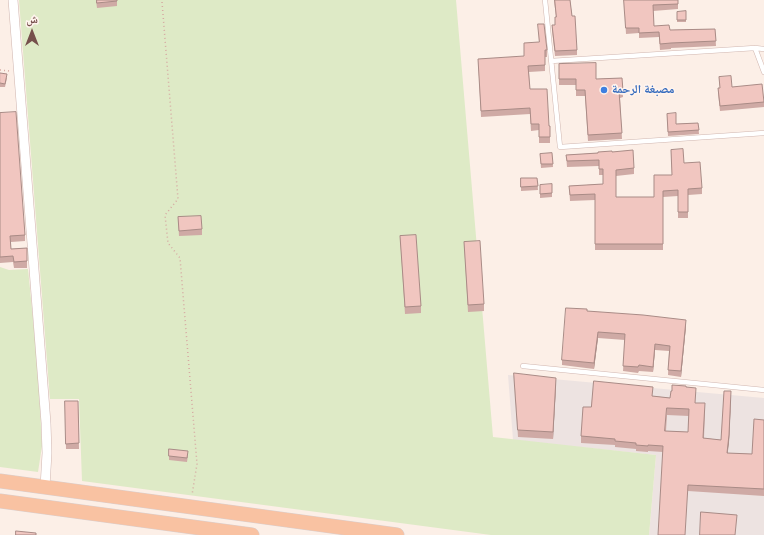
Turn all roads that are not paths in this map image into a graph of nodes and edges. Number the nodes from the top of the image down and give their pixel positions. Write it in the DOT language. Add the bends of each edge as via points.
graph roads {
  1 [pos="12,0"];
  2 [pos="545,0"];
  3 [pos="756,48"];
  4 [pos="764,49"];
  5 [pos="552,61"];
  6 [pos="764,72"];
  7 [pos="764,132"];
  8 [pos="524,366"];
  9 [pos="764,390"];
  10 [pos="0,481"];
  11 [pos="45,487"];
  12 [pos="0,501"];
  13 [pos="252,535"];
  14 [pos="397,535"];
  1 -- 11 [label="street" via="46,423"];
  2 -- 5 [label="lane"];
  3 -- 4 [label="lane"];
  3 -- 5 [label="lane"];
  3 -- 6 [label="lane"];
  5 -- 7 [label="lane" via="560,147"];
  8 -- 9 [label="lane"];
  10 -- 11 [label="main road"];
  11 -- 14 [label="main road"];
  12 -- 13 [label="main road"];
}
